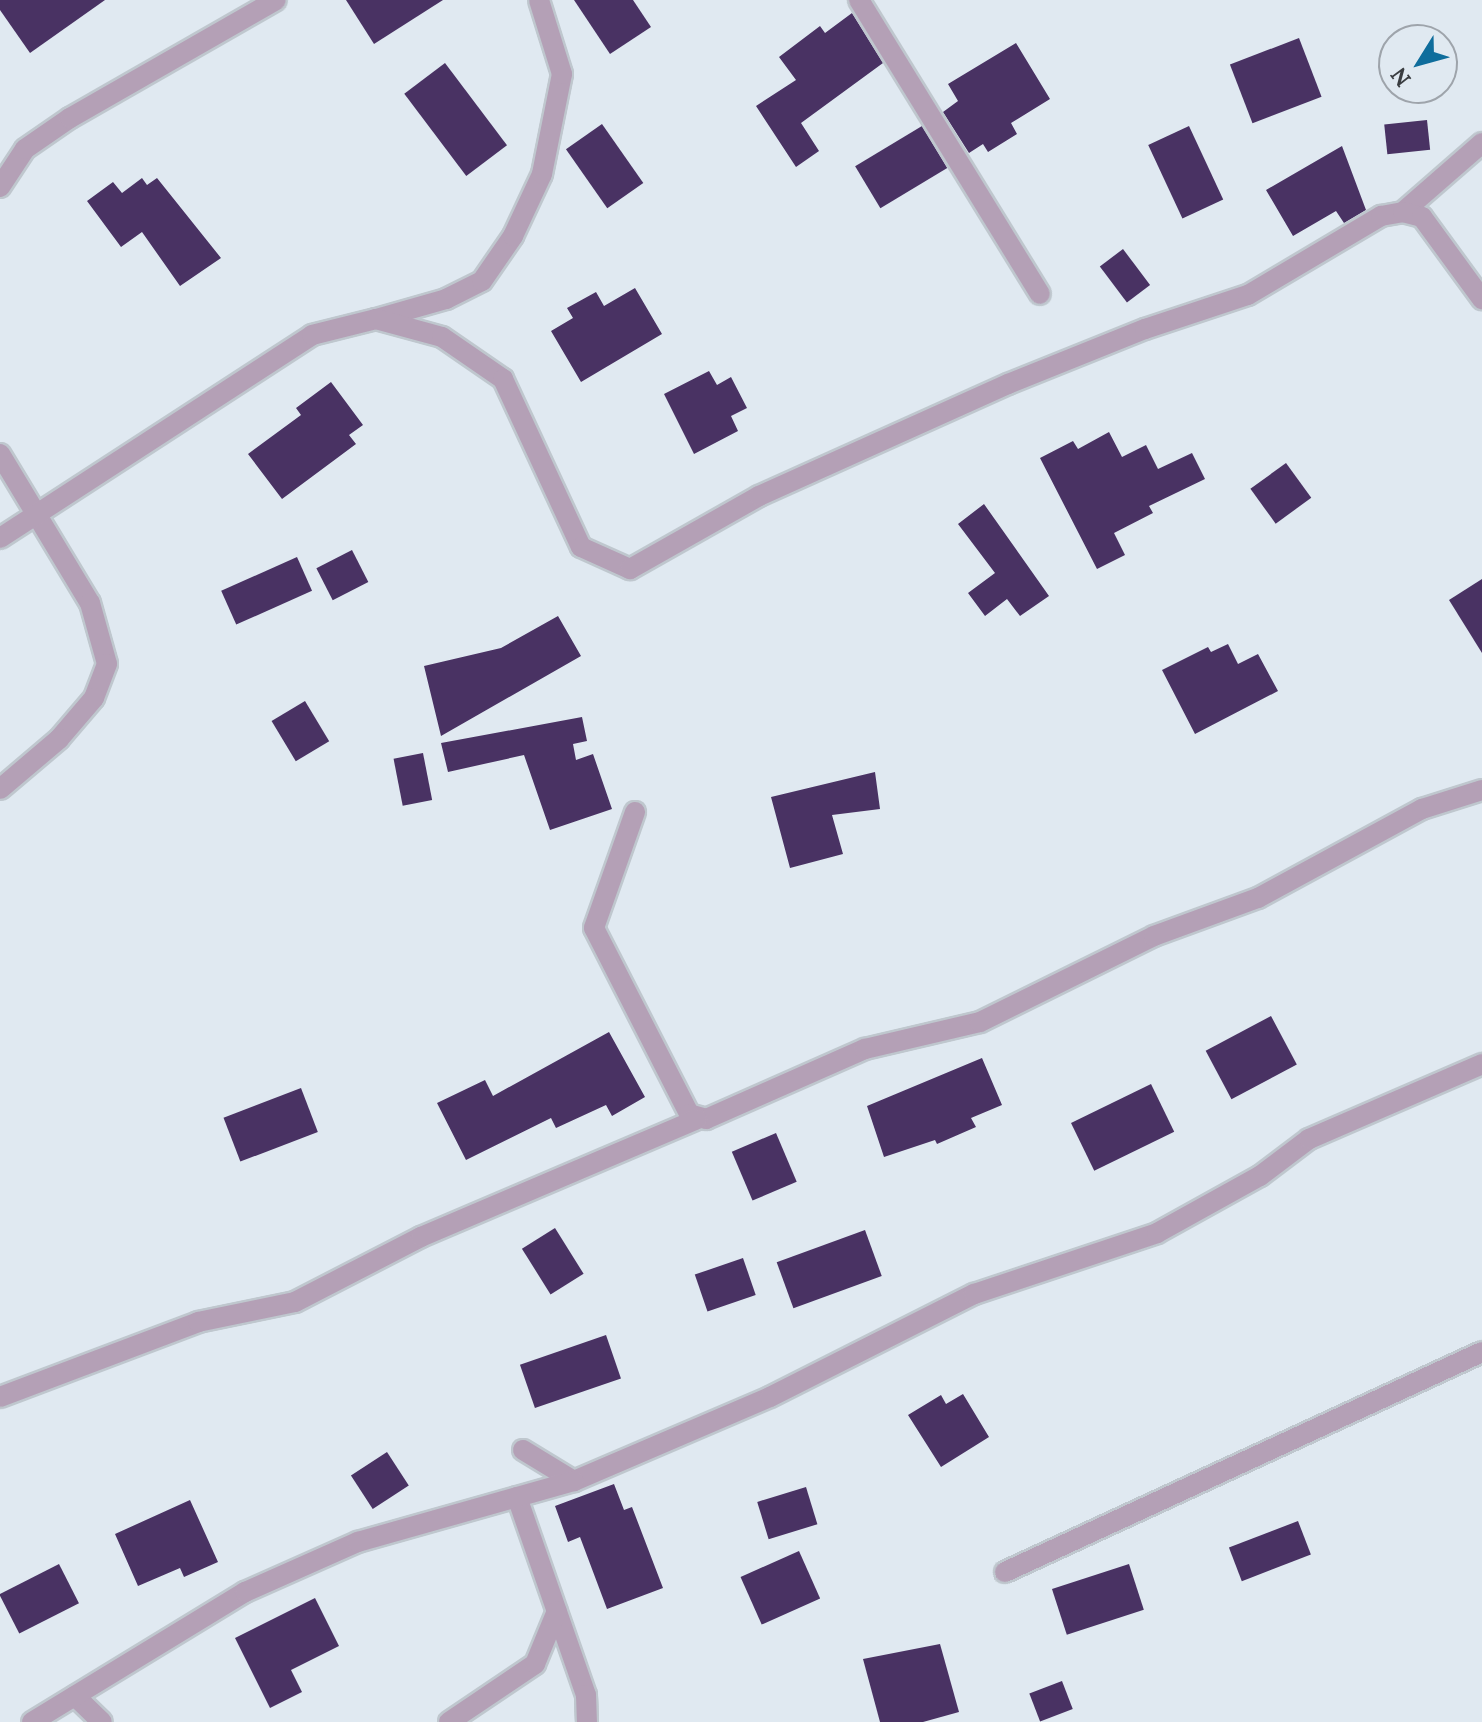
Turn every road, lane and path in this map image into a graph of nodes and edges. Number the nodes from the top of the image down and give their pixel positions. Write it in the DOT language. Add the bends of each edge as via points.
graph roads {
  1 [pos="276,0"];
  2 [pos="539,0"];
  3 [pos="859,0"];
  4 [pos="1482,143"];
  5 [pos="0,187"];
  6 [pos="1403,212"];
  7 [pos="1040,294"];
  8 [pos="1482,299"];
  9 [pos="354,324"];
  10 [pos="0,454"];
  11 [pos="39,515"];
  12 [pos="0,538"];
  13 [pos="0,789"];
  14 [pos="1482,790"];
  15 [pos="635,812"];
  16 [pos="1482,1064"];
  17 [pos="697,1119"];
  18 [pos="1482,1352"];
  19 [pos="0,1397"];
  20 [pos="523,1450"];
  21 [pos="574,1481"];
  22 [pos="517,1497"];
  23 [pos="1005,1572"];
  24 [pos="557,1611"];
  25 [pos="75,1696"];
  26 [pos="32,1722"];
  27 [pos="102,1722"];
  28 [pos="449,1722"];
  29 [pos="587,1722"];
  1 -- 5 [label="street" via="70,118 25,149"];
  2 -- 9 [label="street" via="562,74 542,174 513,236 482,281 446,299"];
  3 -- 7 [label="street"];
  4 -- 6 [label="street"];
  6 -- 8 [label="street" via="1422,217"];
  6 -- 9 [label="street" via="1381,216 1248,295 1145,329 1022,379 759,496 630,569 581,547 503,379 442,337 376,319"];
  9 -- 11 [label="street" via="312,335"];
  10 -- 11 [label="street" via="25,501"];
  11 -- 12 [label="street"];
  11 -- 13 [label="street" via="90,603 107,664 94,698 59,739"];
  14 -- 17 [label="street" via="1422,809 1258,898 1154,936 980,1022 865,1049"];
  15 -- 17 [label="street" via="594,928 689,1114"];
  16 -- 21 [label="street" via="1309,1139 1260,1176 1157,1233 974,1294 770,1397"];
  17 -- 19 [label="street" via="421,1237 295,1302 198,1322"];
  18 -- 23 [label="street"];
  20 -- 21 [label="street"];
  21 -- 22 [label="street"];
  22 -- 24 [label="street"];
  22 -- 25 [label="street" via="358,1542 259,1586"];
  24 -- 28 [label="street" via="535,1664"];
  24 -- 29 [label="street" via="586,1695"];
  25 -- 26 [label="street"];
  25 -- 27 [label="street"];
}
